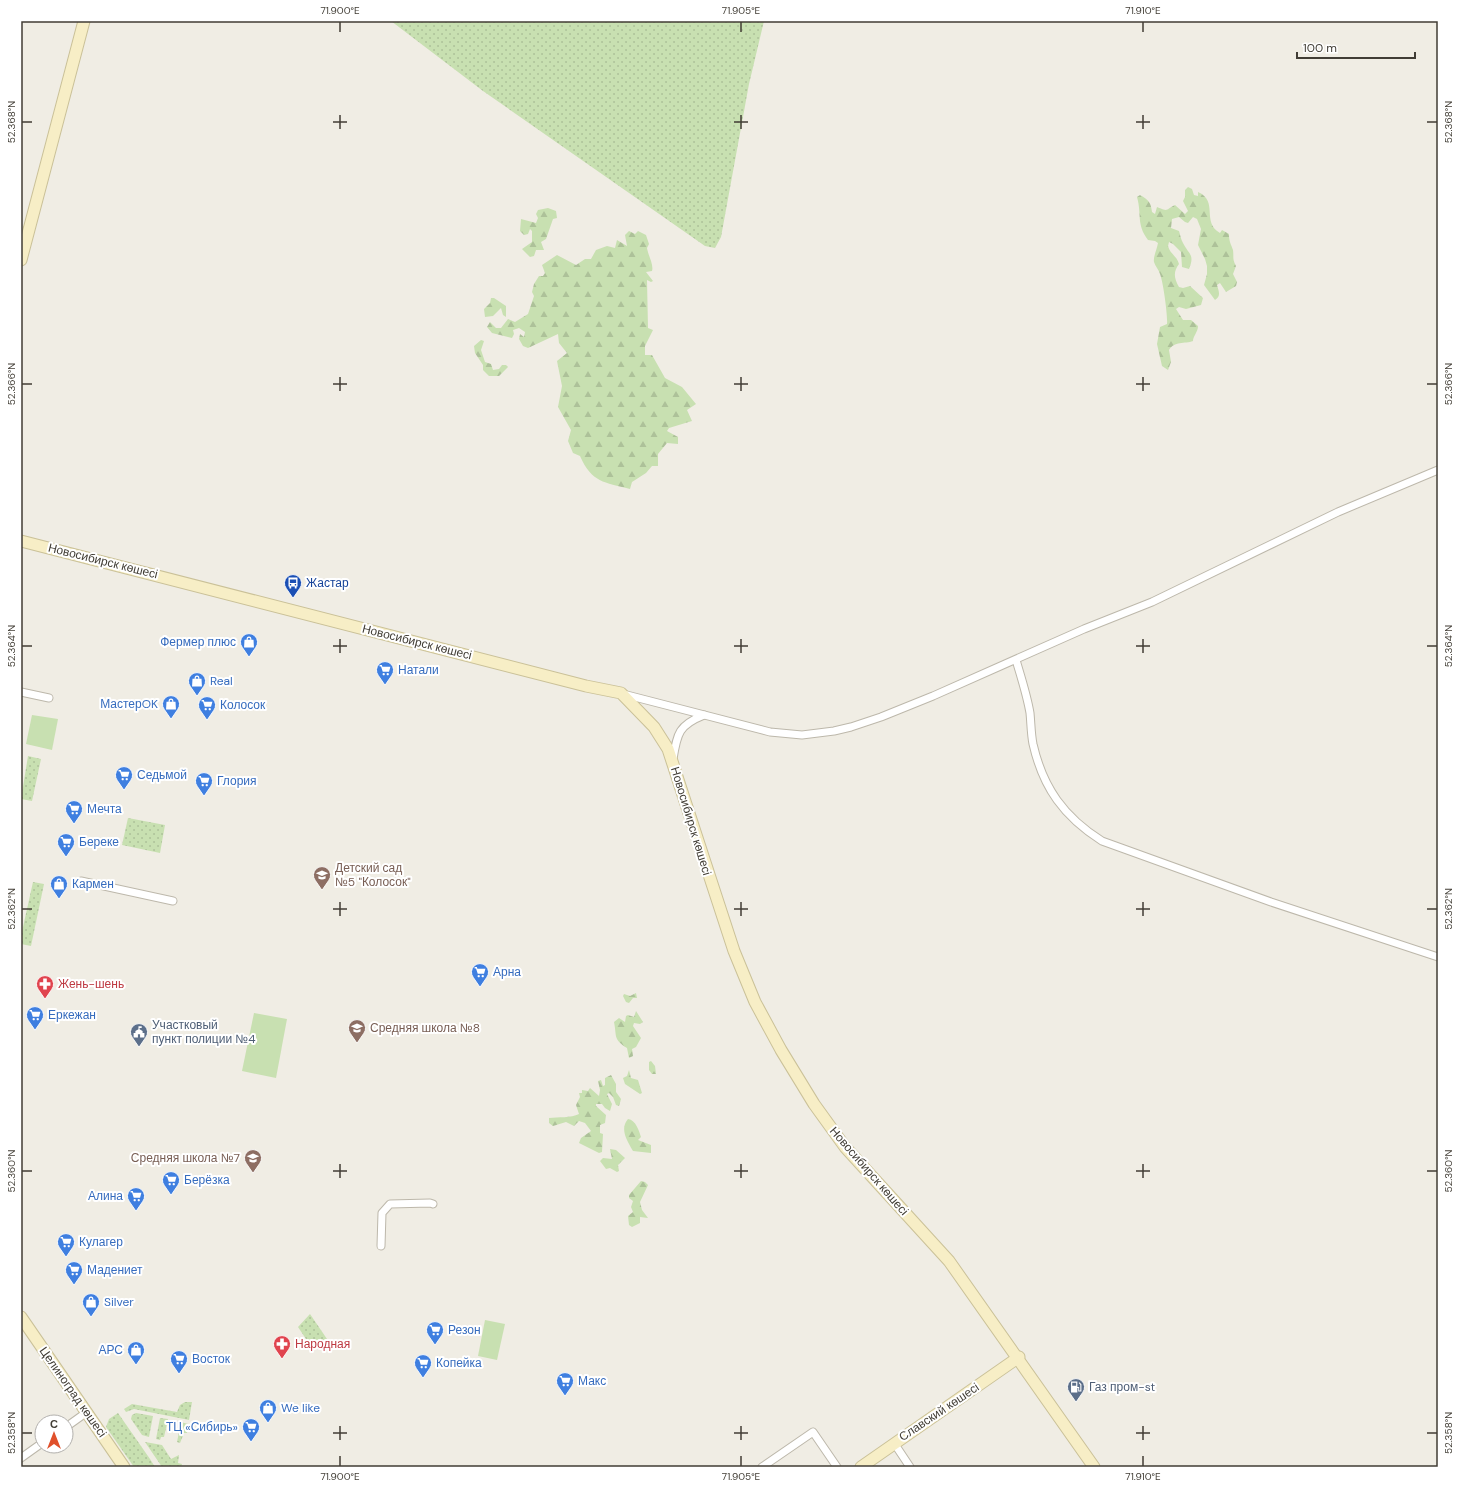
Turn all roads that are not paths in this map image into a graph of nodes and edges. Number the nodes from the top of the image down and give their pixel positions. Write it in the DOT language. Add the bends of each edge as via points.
graph roads {
  1 [pos="84,21"];
  2 [pos="21,260"];
  3 [pos="1438,470"];
  4 [pos="21,541"];
  5 [pos="1016,660"];
  6 [pos="21,692"];
  7 [pos="621,693"];
  8 [pos="49,698"];
  9 [pos="704,715"];
  10 [pos="673,761"];
  11 [pos="81,881"];
  12 [pos="173,901"];
  13 [pos="1438,957"];
  14 [pos="433,1204"];
  15 [pos="381,1246"];
  16 [pos="21,1317"];
  17 [pos="1019,1357"];
  18 [pos="87,1412"];
  19 [pos="74,1421"];
  20 [pos="894,1443"];
  21 [pos="34,1449"];
  22 [pos="21,1458"];
  23 [pos="124,1467"];
  24 [pos="762,1467"];
  25 [pos="838,1467"];
  26 [pos="860,1467"];
  27 [pos="910,1467"];
  28 [pos="1094,1467"];
  1 -- 2 [label="main road"];
  3 -- 5 [label="street" via="1338,512 1167,595"];
  4 -- 7 [label="main road, Новосибирск көшесі"];
  5 -- 9 [label="street" via="881,717 834,731 802,735 770,732"];
  5 -- 13 [label="street" via="1025,687 1032,742 1038,764 1050,791 1082,828 1102,841 1123,849 1271,902"];
  6 -- 8 [label="street"];
  7 -- 9 [label="street"];
  7 -- 10 [label="main road, Новосибирск көшесі" via="662,737"];
  9 -- 10 [label="street" via="688,722 680,729"];
  10 -- 17 [label="main road, Новосибирск көшесі" via="734,951 763,1019 814,1104 836,1134 949,1261"];
  11 -- 12 [label="street"];
  14 -- 15 [label="street" via="390,1204 382,1213"];
  16 -- 18 [label="main road, Целиноград көшесі"];
  17 -- 20 [label="main road, Славский көшесі"];
  17 -- 28 [label="main road, Новосибирск көшесі"];
  18 -- 19 [label="street"];
  18 -- 23 [label="main road, Целиноград көшесі"];
  20 -- 26 [label="main road, Славский көшесі"];
  20 -- 27 [label="street"];
  21 -- 22 [label="street"];
  24 -- 25 [label="street" via="813,1432"];
}
